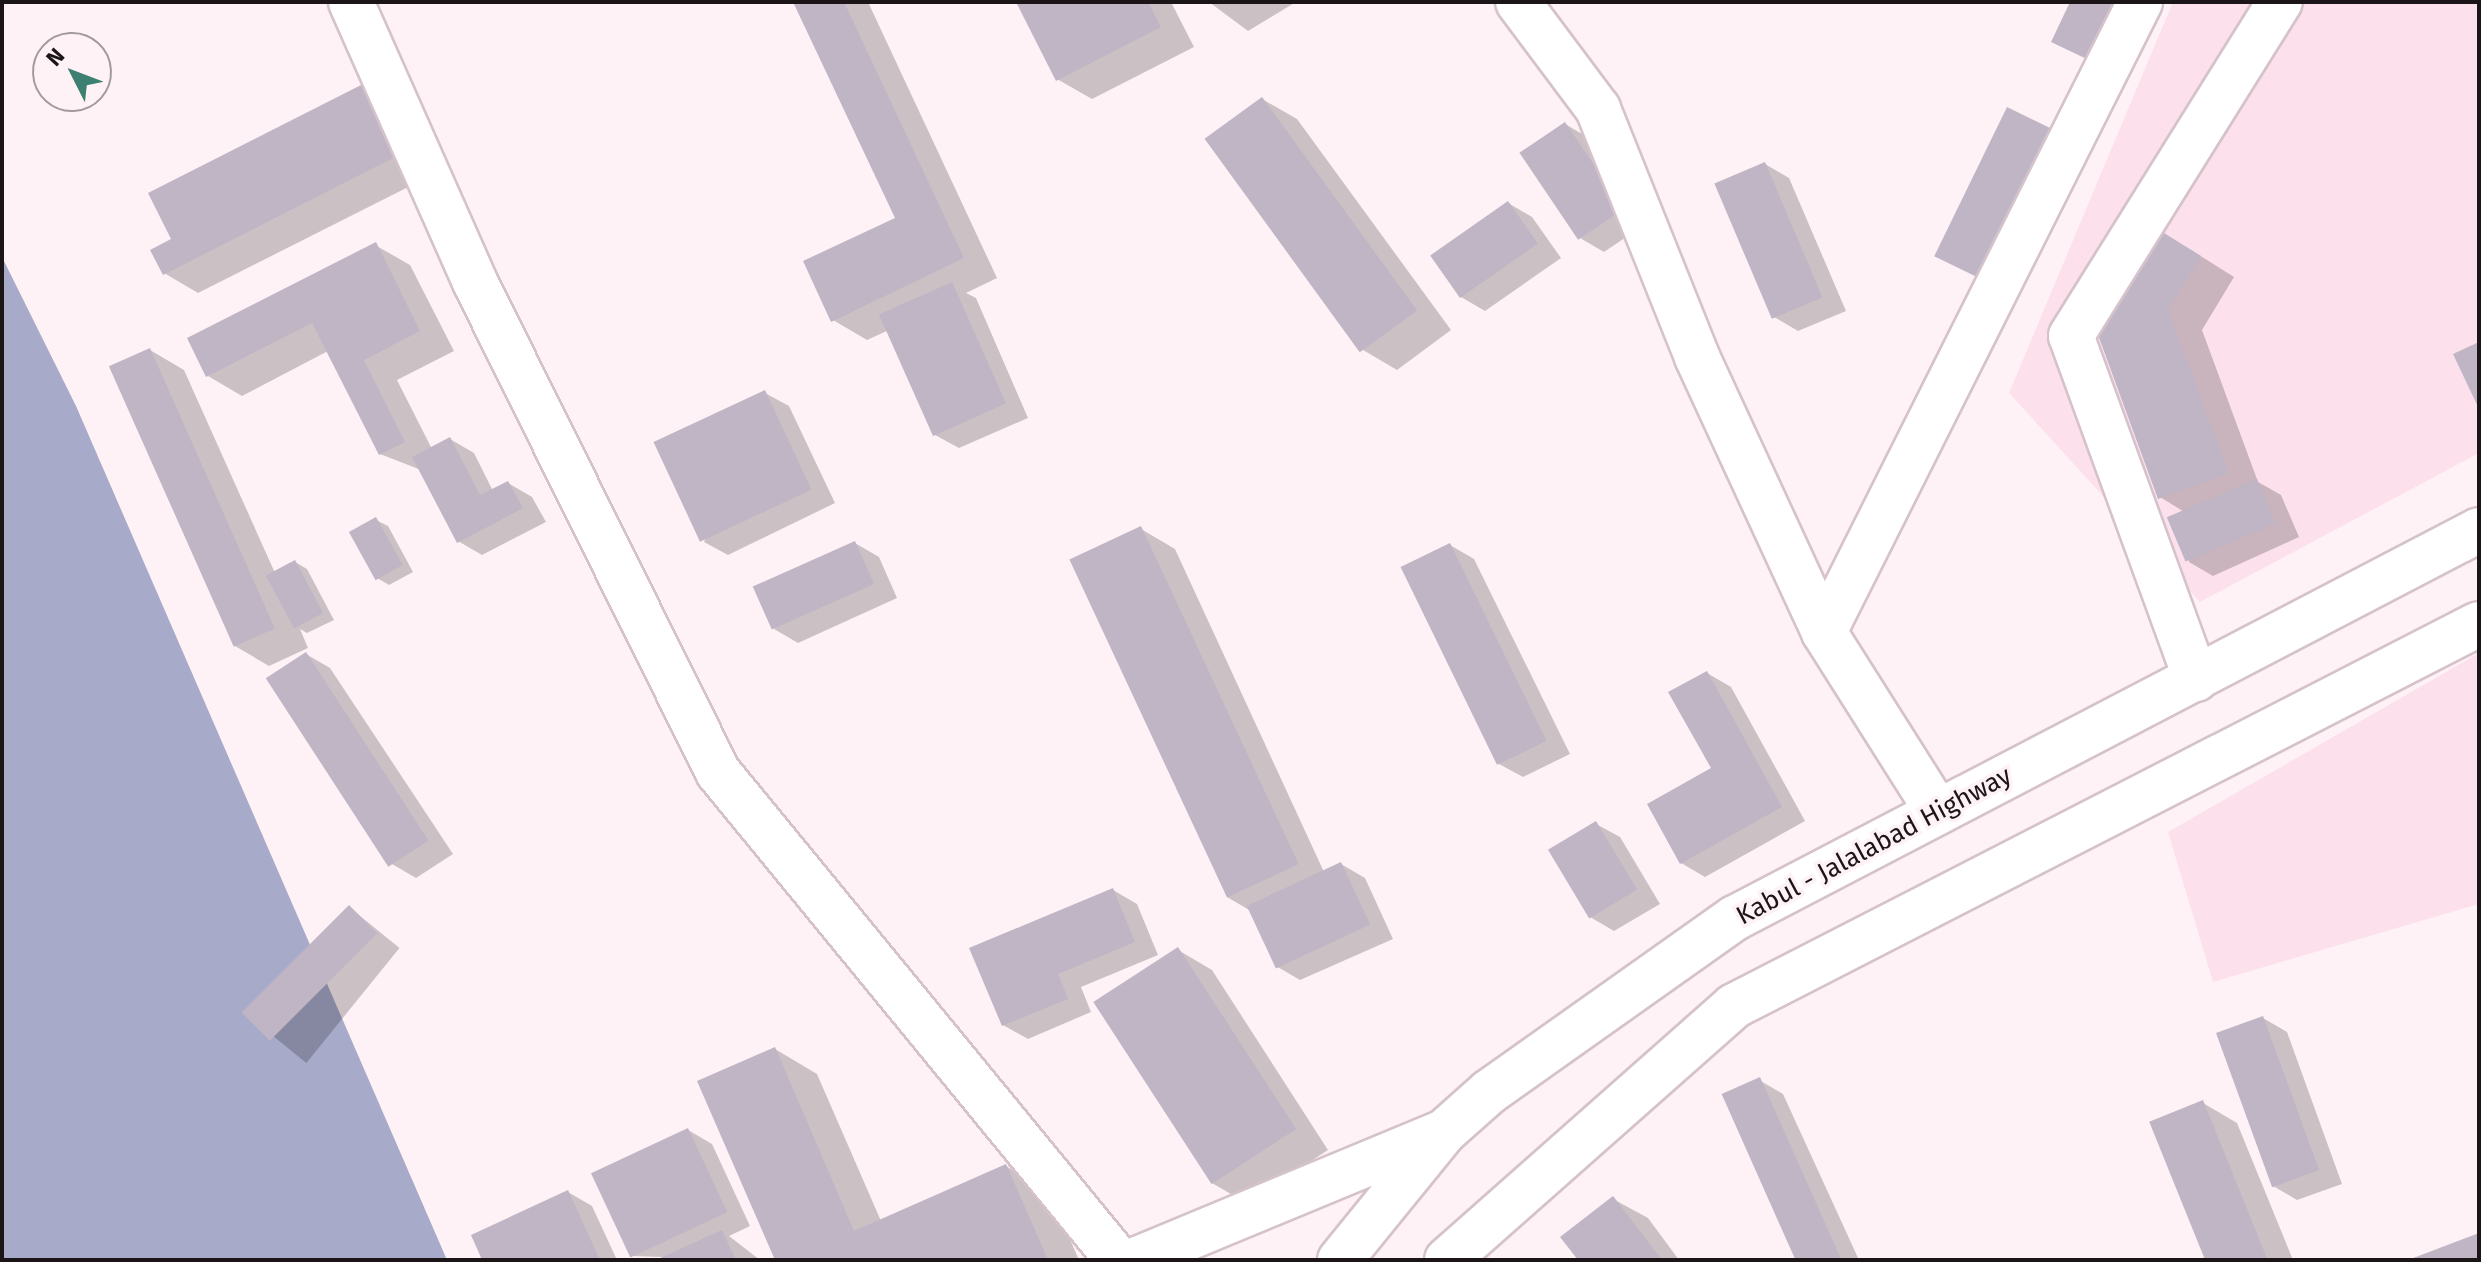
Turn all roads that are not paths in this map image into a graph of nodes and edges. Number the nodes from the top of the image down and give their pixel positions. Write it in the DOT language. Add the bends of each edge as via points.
graph roads {
  1 [pos="351,2"];
  2 [pos="1518,2"];
  3 [pos="2140,2"];
  4 [pos="2280,2"];
  5 [pos="2479,530"];
  6 [pos="2479,624"];
  7 [pos="1824,632"];
  8 [pos="2196,679"];
  9 [pos="1937,811"];
  10 [pos="1444,1132"];
  11 [pos="1181,1250"];
  12 [pos="1118,1260"];
  13 [pos="1135,1260"];
  14 [pos="1340,1260"];
  15 [pos="1447,1260"];
  1 -- 12 [label="main road" via="475,282 718,772"];
  2 -- 7 [label="main road" via="1598,109 1697,357"];
  3 -- 7 [label="main road"];
  4 -- 8 [label="main road" via="2071,336"];
  5 -- 8 [label="main road, Kabul - Jalalabad Highway"];
  6 -- 15 [label="main road" via="1734,1006"];
  7 -- 9 [label="main road"];
  8 -- 9 [label="main road, Kabul - Jalalabad Highway"];
  9 -- 10 [label="main road, Kabul - Jalalabad Highway" via="1735,918 1581,1022"];
  10 -- 11 [label="main road"];
  10 -- 14 [label="main road, Kabul - Jalalabad Highway"];
  11 -- 13 [label="main road"];
}
